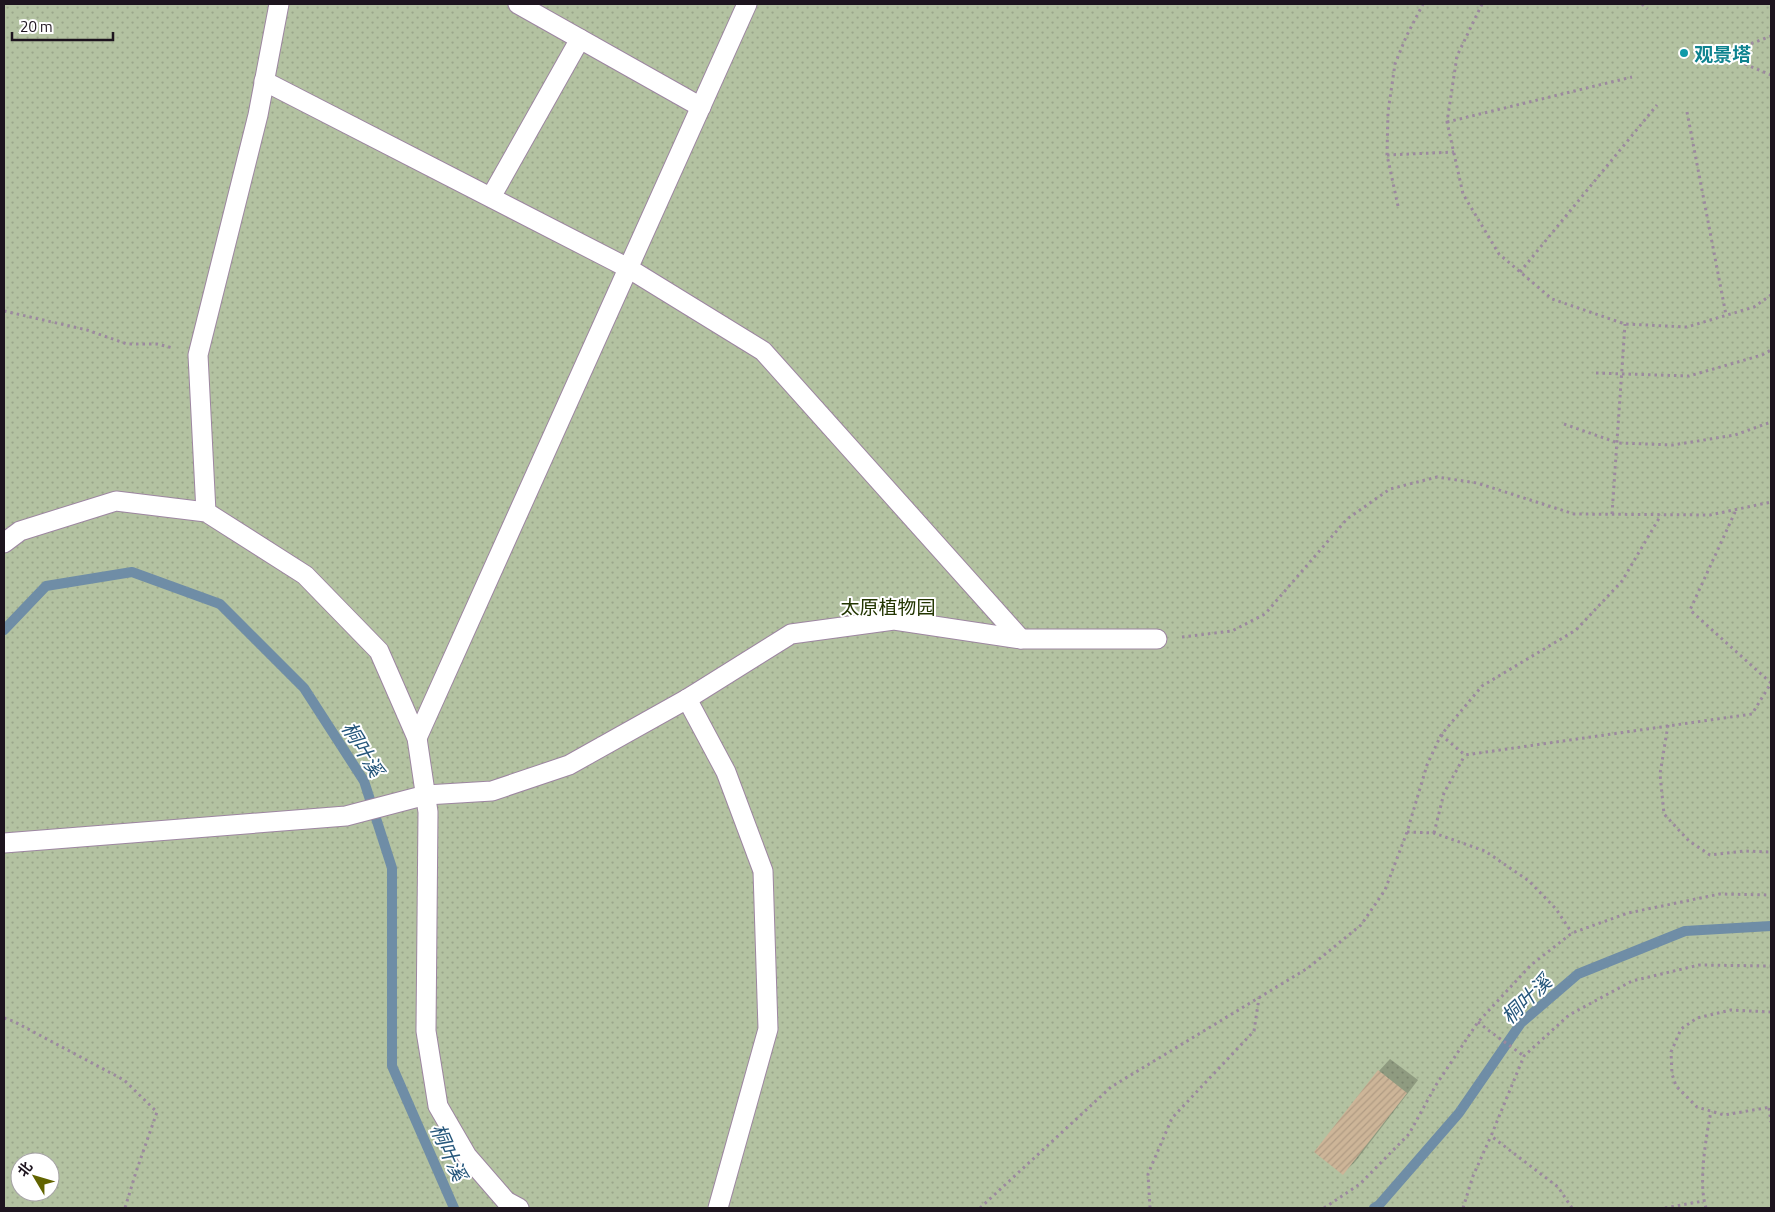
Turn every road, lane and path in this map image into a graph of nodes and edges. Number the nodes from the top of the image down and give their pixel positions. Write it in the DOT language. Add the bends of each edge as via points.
graph roads {
  1 [pos="279,4"];
  2 [pos="518,4"];
  3 [pos="747,4"];
  4 [pos="1423,4"];
  5 [pos="1482,4"];
  6 [pos="1642,4"];
  7 [pos="1647,9"];
  8 [pos="1771,36"];
  9 [pos="580,39"];
  10 [pos="1745,46"];
  11 [pos="1745,64"];
  12 [pos="1771,75"];
  13 [pos="1632,76"];
  14 [pos="264,81"];
  15 [pos="1657,105"];
  16 [pos="700,107"];
  17 [pos="1687,112"];
  18 [pos="1448,122"];
  19 [pos="1454,152"];
  20 [pos="1387,155"];
  21 [pos="490,197"];
  22 [pos="1398,206"];
  23 [pos="628,268"];
  24 [pos="1520,272"];
  25 [pos="1771,295"];
  26 [pos="4,311"];
  27 [pos="1726,315"];
  28 [pos="1625,324"];
  29 [pos="1771,350"];
  30 [pos="198,355"];
  31 [pos="1596,373"];
  32 [pos="1622,374"];
  33 [pos="1771,422"];
  34 [pos="1564,424"];
  35 [pos="1618,443"];
  36 [pos="1771,502"];
  37 [pos="1736,510"];
  38 [pos="206,512"];
  39 [pos="1612,514"];
  40 [pos="1662,515"];
  41 [pos="4,543"];
  42 [pos="1021,639"];
  43 [pos="1157,639"];
  44 [pos="687,699"];
  45 [pos="1668,725"];
  46 [pos="1441,735"];
  47 [pos="417,738"];
  48 [pos="1465,756"];
  49 [pos="426,796"];
  50 [pos="1407,832"];
  51 [pos="1434,833"];
  52 [pos="4,843"];
  53 [pos="1771,852"];
  54 [pos="1771,895"];
  55 [pos="1572,933"];
  56 [pos="1771,966"];
  57 [pos="1259,998"];
  58 [pos="1771,1012"];
  59 [pos="4,1018"];
  60 [pos="1478,1022"];
  61 [pos="1524,1056"];
  62 [pos="1770,1107"];
  63 [pos="1711,1111"];
  64 [pos="1771,1122"];
  65 [pos="1491,1136"];
  66 [pos="1703,1201"];
  67 [pos="126,1208"];
  68 [pos="519,1208"];
  69 [pos="718,1208"];
  70 [pos="980,1208"];
  71 [pos="1150,1208"];
  72 [pos="1324,1208"];
  73 [pos="1463,1208"];
  74 [pos="1572,1208"];
  75 [pos="1665,1208"];
  76 [pos="1706,1208"];
  1 -- 14 [label="lane"];
  2 -- 9 [label="lane"];
  3 -- 16 [label="lane"];
  4 -- 20 [label="path" via="1394,64"];
  5 -- 18 [label="path" via="1457,56"];
  6 -- 7 [label="path"];
  8 -- 10 [label="path"];
  9 -- 16 [label="lane"];
  9 -- 21 [label="lane"];
  11 -- 12 [label="path"];
  13 -- 18 [label="path"];
  14 -- 21 [label="lane"];
  14 -- 30 [label="lane"];
  15 -- 24 [label="path"];
  16 -- 23 [label="lane"];
  17 -- 27 [label="path"];
  18 -- 19 [label="path"];
  19 -- 20 [label="path"];
  19 -- 24 [label="path" via="1463,194 1499,254"];
  20 -- 22 [label="path"];
  21 -- 23 [label="lane"];
  23 -- 42 [label="lane" via="762,351"];
  23 -- 47 [label="lane"];
  24 -- 28 [label="path" via="1552,299"];
  25 -- 27 [label="path" via="1754,307"];
  26 -- 30 [label="path" via="87,330 128,344 157,344"];
  27 -- 28 [label="path" via="1687,327"];
  28 -- 32 [label="path"];
  29 -- 32 [label="path" via="1689,376"];
  30 -- 38 [label="lane"];
  31 -- 32 [label="path"];
  32 -- 35 [label="path"];
  33 -- 35 [label="path" via="1735,435 1673,445"];
  34 -- 35 [label="path"];
  35 -- 39 [label="path"];
  36 -- 37 [label="path"];
  37 -- 40 [label="path" via="1710,515"];
  37 -- 45 [label="path" via="1690,610 1771,683 1752,714"];
  38 -- 41 [label="lane" via="116,501 20,530"];
  38 -- 47 [label="lane" via="305,575 379,651"];
  39 -- 40 [label="path"];
  39 -- 43 [label="path" via="1574,514 1477,483 1437,477 1390,489 1347,519 1265,614 1232,631"];
  40 -- 46 [label="path" via="1622,581 1576,630 1482,686"];
  42 -- 43 [label="lane"];
  42 -- 44 [label="lane" via="894,620 791,634"];
  44 -- 49 [label="lane" via="569,765 492,792"];
  44 -- 69 [label="lane" via="726,772 764,872 768,1029"];
  45 -- 48 [label="path"];
  45 -- 53 [label="path" via="1660,774 1664,814 1689,841 1710,855"];
  46 -- 48 [label="path"];
  46 -- 50 [label="path" via="1427,765"];
  47 -- 49 [label="lane"];
  48 -- 51 [label="path" via="1444,793"];
  49 -- 52 [label="lane" via="346,816"];
  49 -- 68 [label="lane" via="426,1032 438,1106 467,1156 506,1202"];
  50 -- 51 [label="path"];
  50 -- 57 [label="path" via="1385,890 1361,925 1308,968"];
  51 -- 55 [label="path" via="1485,851 1529,881 1556,909"];
  54 -- 55 [label="path" via="1720,894 1628,913"];
  55 -- 60 [label="path" via="1531,965"];
  56 -- 61 [label="path" via="1699,965 1632,981 1570,1015"];
  57 -- 70 [label="path" via="1111,1086"];
  57 -- 71 [label="path" via="1254,1031 1172,1118 1148,1174"];
  58 -- 63 [label="path" via="1731,1010 1697,1018 1681,1029 1671,1052 1676,1086 1697,1107"];
  59 -- 67 [label="path" via="124,1080 157,1112"];
  60 -- 61 [label="path"];
  60 -- 72 [label="path" via="1436,1085 1409,1134 1360,1184"];
  61 -- 65 [label="path"];
  62 -- 63 [label="path" via="1724,1115"];
  62 -- 64 [label="path"];
  63 -- 66 [label="path" via="1704,1154"];
  65 -- 73 [label="path"];
  65 -- 74 [label="path" via="1558,1186"];
  66 -- 75 [label="path"];
  66 -- 76 [label="path"];
}
